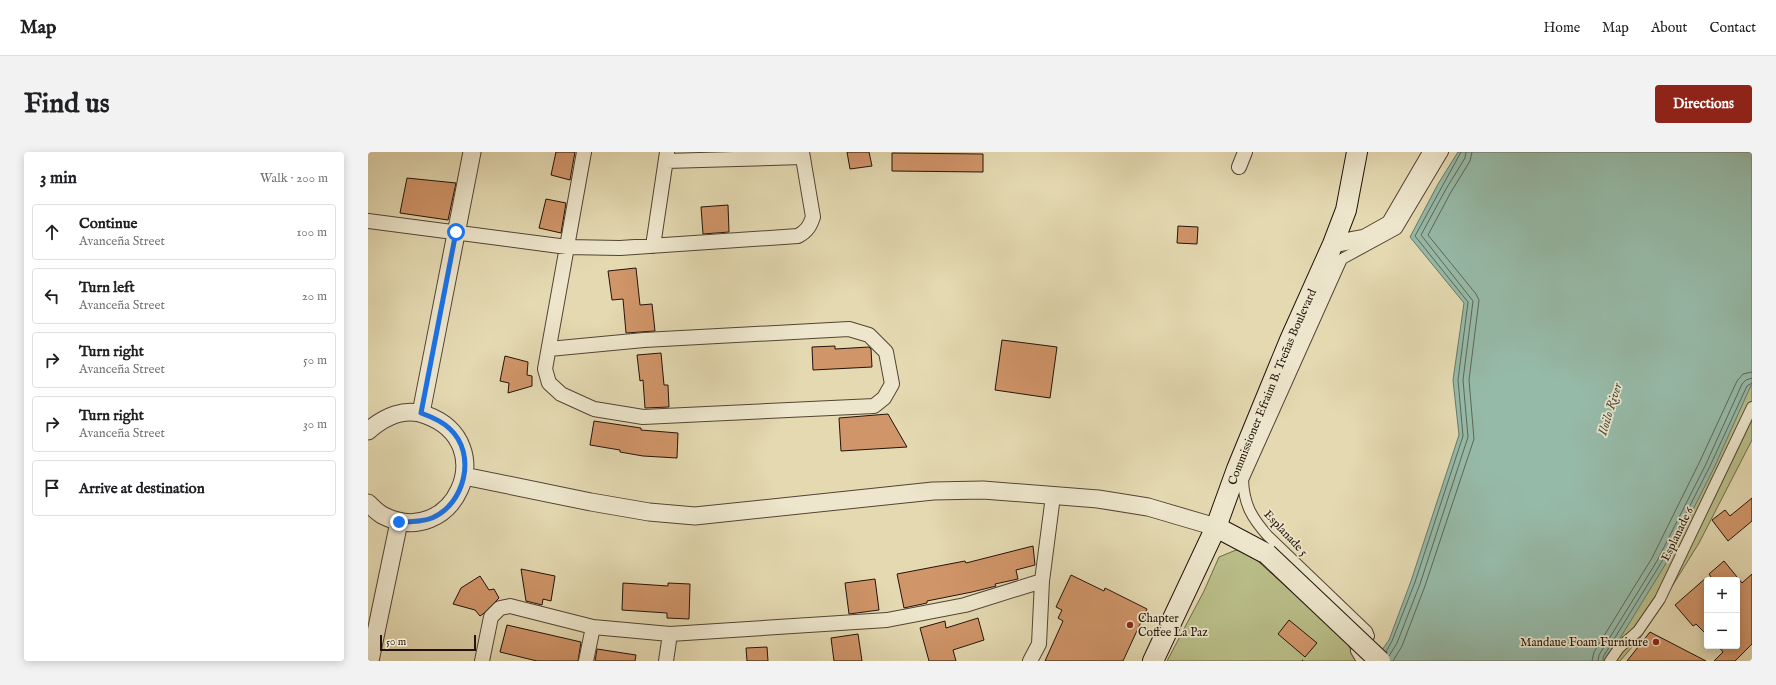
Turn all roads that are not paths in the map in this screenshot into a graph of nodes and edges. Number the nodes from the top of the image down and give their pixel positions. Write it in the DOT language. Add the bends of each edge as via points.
graph roads {
  1 [pos="472,152"];
  2 [pos="584,152"];
  3 [pos="1246,152"];
  4 [pos="1357,152"];
  5 [pos="1432,152"];
  6 [pos="1443,152"];
  7 [pos="802,155"];
  8 [pos="666,156"];
  9 [pos="1239,167"];
  10 [pos="368,221"];
  11 [pos="456,232"];
  12 [pos="1333,244"];
  13 [pos="653,246"];
  14 [pos="567,247"];
  15 [pos="548,349"];
  16 [pos="1752,407"];
  17 [pos="421,413"];
  18 [pos="368,431"];
  19 [pos="464,476"];
  20 [pos="1053,496"];
  21 [pos="368,503"];
  22 [pos="399,522"];
  23 [pos="1216,527"];
  24 [pos="1042,581"];
  25 [pos="593,627"];
  26 [pos="670,634"];
  27 [pos="370,661"];
  28 [pos="482,661"];
  29 [pos="586,661"];
  30 [pos="666,661"];
  31 [pos="1030,661"];
  32 [pos="1153,661"];
  33 [pos="1362,661"];
  34 [pos="1380,661"];
  35 [pos="1610,661"];
  1 -- 11 [label="street"];
  2 -- 14 [label="street"];
  3 -- 9 [label="street"];
  4 -- 12 [label="main road, Commissioner Efraim B. Treñas Boulevard" via="1346,210"];
  5 -- 12 [label="street" via="1390,224 1365,238"];
  6 -- 33 [label="street, Esplanade 5" via="1397,229 1342,258 1244,480 1244,495 1255,521 1364,626 1369,636 1356,651"];
  7 -- 8 [label="street"];
  7 -- 13 [label="street" via="812,216 810,226 798,236"];
  8 -- 13 [label="street"];
  10 -- 11 [label="street"];
  11 -- 14 [label="street"];
  11 -- 17 [label="street"];
  12 -- 23 [label="main road, Commissioner Efraim B. Treñas Boulevard" via="1290,340"];
  13 -- 14 [label="street"];
  14 -- 15 [label="street"];
  15 -- 15 [label="street" via="545,369 548,383 562,394 594,409 644,417 874,406 884,398 892,384 886,352 868,335 849,329 644,340"];
  16 -- 35 [label="street, Esplanade 6" via="1660,599 1638,631 1619,648"];
  17 -- 18 [label="street" via="402,412 384,419"];
  17 -- 19 [label="street" via="438,419 452,430 461,445 465,462"];
  19 -- 20 [label="street" via="613,506 695,516 933,491 983,490"];
  19 -- 22 [label="street" via="458,495 447,508 432,518 416,522"];
  20 -- 23 [label="street" via="1098,499 1148,507"];
  20 -- 24 [label="street"];
  21 -- 22 [label="street" via="381,514"];
  22 -- 27 [label="street"];
  23 -- 32 [label="main road, Commissioner Efraim B. Treñas Boulevard"];
  23 -- 34 [label="main road, bridge" via="1267,554"];
  24 -- 26 [label="street" via="964,605 887,620"];
  24 -- 31 [label="street" via="1039,644"];
  25 -- 26 [label="street"];
  25 -- 28 [label="street" via="510,606 500,608 491,617"];
  25 -- 29 [label="street"];
  26 -- 30 [label="street"];
}
